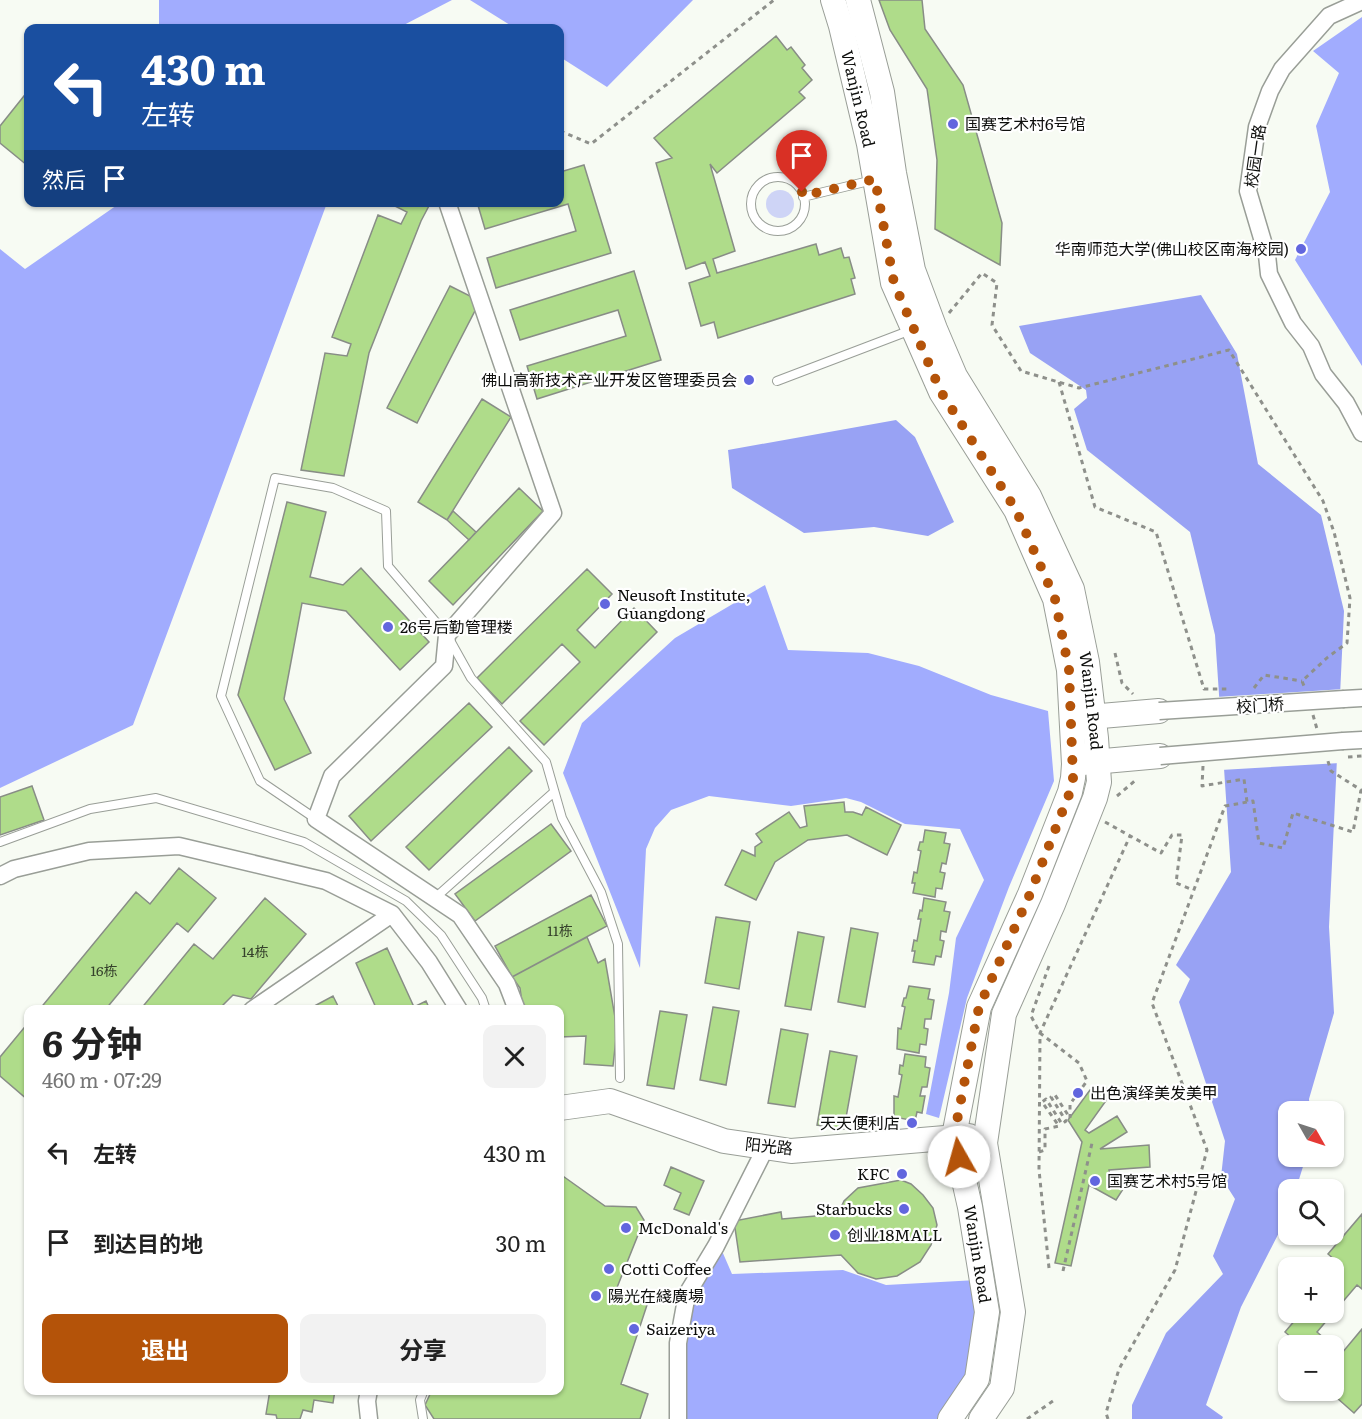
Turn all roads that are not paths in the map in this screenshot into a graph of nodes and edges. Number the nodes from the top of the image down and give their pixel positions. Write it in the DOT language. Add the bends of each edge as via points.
graph roads {
  1 [pos="833,0"];
  2 [pos="858,0"];
  3 [pos="1362,1"];
  4 [pos="884,176"];
  5 [pos="803,196"];
  6 [pos="449,207"];
  7 [pos="924,329"];
  8 [pos="777,381"];
  9 [pos="1362,433"];
  10 [pos="447,634"];
  11 [pos="1362,698"];
  12 [pos="1159,711"];
  13 [pos="1083,718"];
  14 [pos="1362,740"];
  15 [pos="1161,756"];
  16 [pos="1098,761"];
  17 [pos="1074,764"];
  18 [pos="554,792"];
  19 [pos="316,819"];
  20 [pos="0,843"];
  21 [pos="0,876"];
  22 [pos="435,898"];
  23 [pos="392,914"];
  24 [pos="259,1005"];
  25 [pos="456,1005"];
  26 [pos="484,1005"];
  27 [pos="515,1005"];
  28 [pos="620,1078"];
  29 [pos="564,1107"];
  30 [pos="954,1136"];
  31 [pos="986,1136"];
  32 [pos="766,1147"];
  33 [pos="368,1395"];
  34 [pos="422,1395"];
  35 [pos="369,1419"];
  36 [pos="423,1419"];
  37 [pos="678,1419"];
  38 [pos="951,1419"];
  39 [pos="981,1419"];
  1 -- 4 [label="street, Wanjin Road"];
  2 -- 4 [label="street, Wanjin Road" via="882,92"];
  3 -- 9 [label="street, 校园一路" via="1329,16 1282,69 1257,127 1248,190 1268,255 1269,274 1293,323 1311,346 1323,374 1346,403"];
  4 -- 5 [label="lane"];
  4 -- 7 [label="street, Wanjin Road" via="914,270"];
  5 -- 5 [label="lane" via="801,218 788,229 764,228 753,214 752,196 756,188 771,178 789,180"];
  6 -- 10 [label="street" via="553,513"];
  7 -- 8 [label="lane"];
  7 -- 13 [label="street, Wanjin Road" via="1029,496 1072,589 1087,662"];
  10 -- 18 [label="lane" via="471,678 546,762"];
  10 -- 19 [label="street" via="444,666 332,776"];
  10 -- 19 [label="lane" via="388,566 386,511 333,488 275,478 221,696 260,781"];
  11 -- 12 [label="street, 校门桥, bridge"];
  12 -- 13 [label="street"];
  13 -- 16 [label="street, Wanjin Road"];
  13 -- 17 [label="street, Wanjin Road"];
  14 -- 15 [label="street, bridge"];
  15 -- 16 [label="street"];
  16 -- 17 [label="street"];
  16 -- 31 [label="street, Wanjin Road" via="1099,782 1089,813 1004,1014"];
  17 -- 30 [label="street, Wanjin Road" via="1070,792 979,1007"];
  18 -- 22 [label="lane"];
  18 -- 28 [label="lane" via="562,818 601,892 618,944"];
  19 -- 22 [label="street"];
  20 -- 26 [label="lane" via="90,809 156,798 304,842 406,901 441,935"];
  21 -- 23 [label="street" via="89,851 179,846 326,881"];
  22 -- 27 [label="street" via="460,915 507,984"];
  23 -- 24 [label="street"];
  23 -- 25 [label="street"];
  29 -- 32 [label="street, 阳光路" via="610,1101 724,1141"];
  30 -- 31 [label="street, 阳光路"];
  30 -- 32 [label="street, 阳光路" via="790,1150"];
  30 -- 38 [label="street, Wanjin Road" via="987,1312 977,1378"];
  31 -- 39 [label="street, Wanjin Road" via="1013,1312 1002,1388"];
  32 -- 37 [label="street" via="687,1294 678,1342"];
  33 -- 35 [label="street"];
  34 -- 36 [label="lane"];
}
